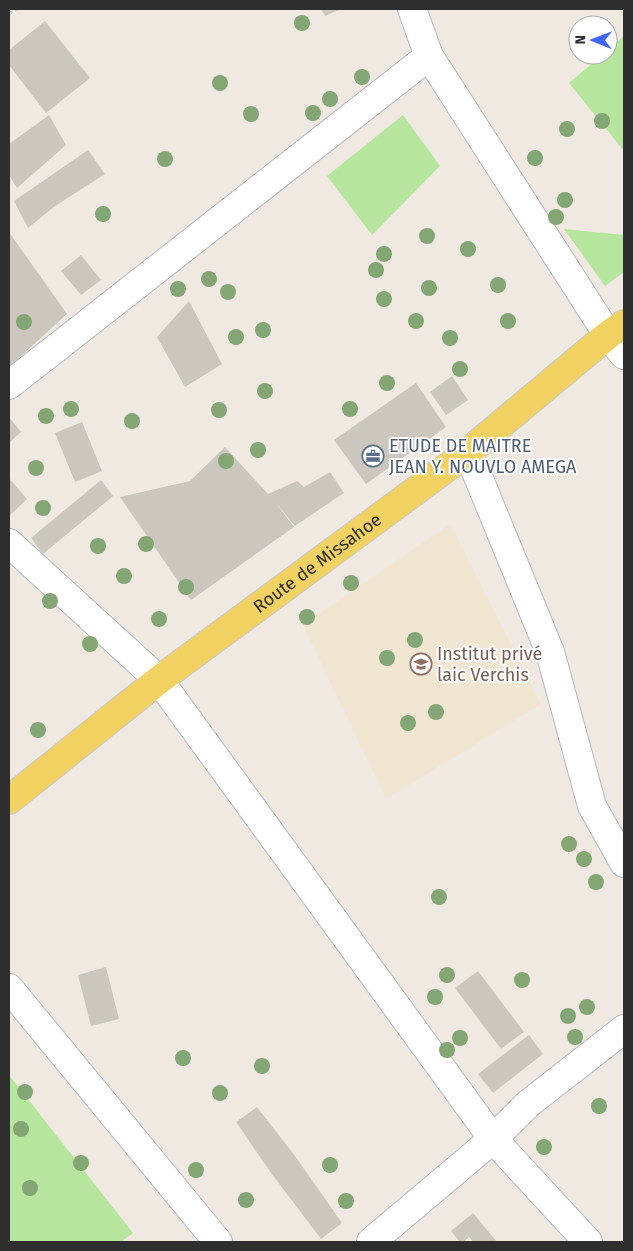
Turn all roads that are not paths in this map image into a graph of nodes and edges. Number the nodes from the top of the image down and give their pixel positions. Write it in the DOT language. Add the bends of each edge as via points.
graph roads {
  1 [pos="412,9"];
  2 [pos="429,56"];
  3 [pos="619,338"];
  4 [pos="9,385"];
  5 [pos="468,452"];
  6 [pos="9,544"];
  7 [pos="159,680"];
  8 [pos="9,800"];
  9 [pos="624,863"];
  10 [pos="9,988"];
  11 [pos="624,1029"];
  12 [pos="493,1139"];
  13 [pos="218,1242"];
  14 [pos="371,1242"];
  15 [pos="588,1242"];
  1 -- 2 [label="street"];
  2 -- 3 [label="street"];
  2 -- 4 [label="street"];
  3 -- 5 [label="main road, Route de Missahoe"];
  5 -- 7 [label="main road, Route de Missahoe"];
  5 -- 9 [label="street" via="550,652 592,806"];
  6 -- 7 [label="street"];
  7 -- 8 [label="main road, Route de Missahoe"];
  7 -- 12 [label="street"];
  10 -- 13 [label="street"];
  11 -- 12 [label="street" via="528,1104"];
  12 -- 14 [label="street"];
  12 -- 15 [label="street"];
}
